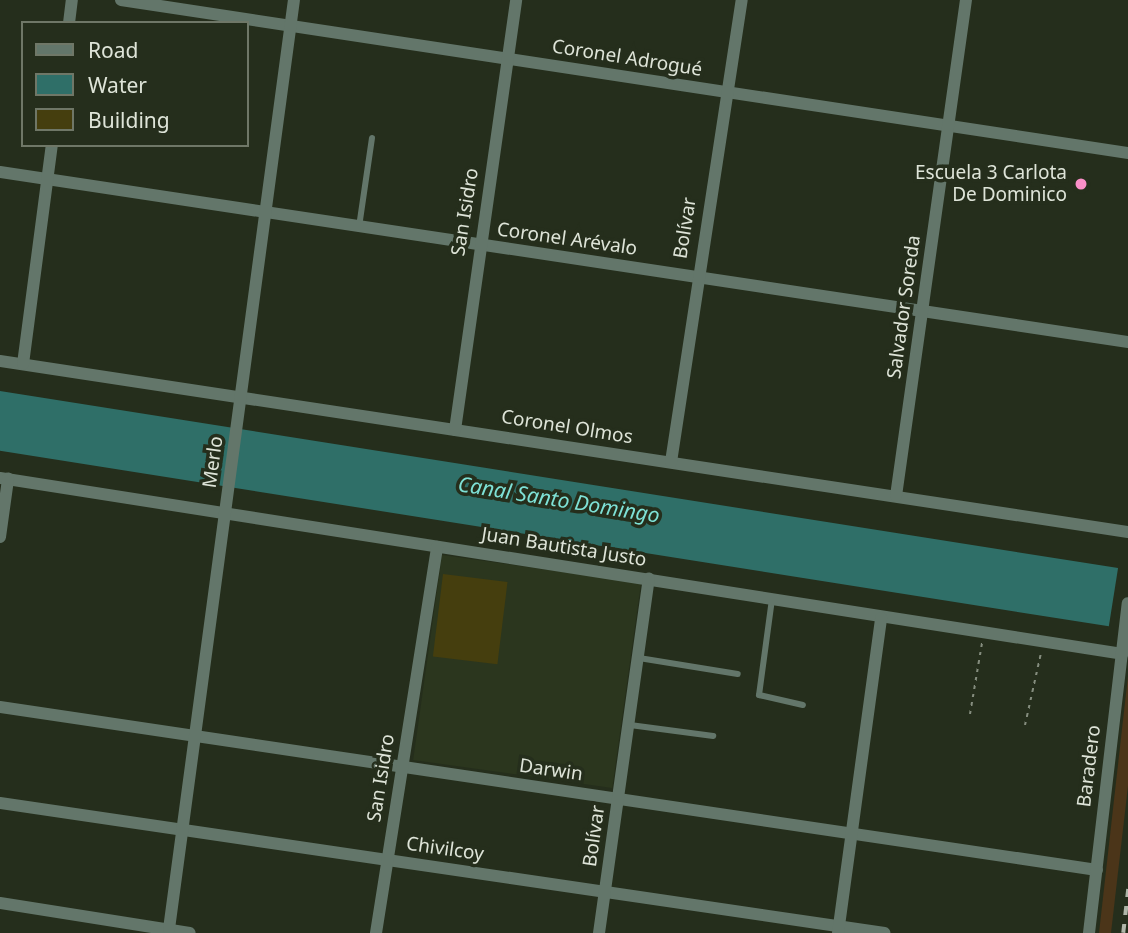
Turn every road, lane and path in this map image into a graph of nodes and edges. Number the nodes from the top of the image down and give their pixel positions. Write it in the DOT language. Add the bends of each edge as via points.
graph roads {
  1 [pos="72,0"];
  2 [pos="121,0"];
  3 [pos="294,0"];
  4 [pos="516,0"];
  5 [pos="742,0"];
  6 [pos="965,0"];
  7 [pos="69,21"];
  8 [pos="290,27"];
  9 [pos="508,60"];
  10 [pos="726,93"];
  11 [pos="950,126"];
  12 [pos="372,138"];
  13 [pos="52,147"];
  14 [pos="1128,153"];
  15 [pos="0,172"];
  16 [pos="47,179"];
  17 [pos="266,212"];
  18 [pos="359,226"];
  19 [pos="478,245"];
  20 [pos="697,277"];
  21 [pos="922,313"];
  22 [pos="1128,342"];
  23 [pos="0,361"];
  24 [pos="23,364"];
  25 [pos="241,398"];
  26 [pos="455,430"];
  27 [pos="671,462"];
  28 [pos="4,479"];
  29 [pos="896,496"];
  30 [pos="225,513"];
  31 [pos="1128,532"];
  32 [pos="0,537"];
  33 [pos="437,547"];
  34 [pos="649,579"];
  35 [pos="772,599"];
  36 [pos="1128,603"];
  37 [pos="881,618"];
  38 [pos="983,633"];
  39 [pos="1042,642"];
  40 [pos="1122,654"];
  41 [pos="639,658"];
  42 [pos="738,674"];
  43 [pos="803,705"];
  44 [pos="0,708"];
  45 [pos="970,714"];
  46 [pos="630,725"];
  47 [pos="1025,725"];
  48 [pos="195,735"];
  49 [pos="713,736"];
  50 [pos="401,769"];
  51 [pos="619,799"];
  52 [pos="0,803"];
  53 [pos="182,830"];
  54 [pos="850,833"];
  55 [pos="388,860"];
  56 [pos="1097,870"];
  57 [pos="605,892"];
  58 [pos="0,903"];
  59 [pos="169,929"];
  60 [pos="838,930"];
  61 [pos="190,933"];
  62 [pos="376,933"];
  63 [pos="599,933"];
  64 [pos="885,933"];
  65 [pos="1089,933"];
  1 -- 7 [label="street"];
  2 -- 8 [label="street, Coronel Adrogué"];
  3 -- 8 [label="street, Merlo"];
  4 -- 9 [label="street, San Isidro"];
  5 -- 10 [label="street, Bolívar"];
  6 -- 11 [label="street, Salvador Soreda"];
  8 -- 9 [label="street, Coronel Adrogué"];
  8 -- 17 [label="street, Merlo"];
  9 -- 10 [label="street, Coronel Adrogué"];
  9 -- 19 [label="street, San Isidro"];
  10 -- 11 [label="street, Coronel Adrogué"];
  10 -- 20 [label="street, Bolívar"];
  11 -- 14 [label="street, Coronel Adrogué"];
  11 -- 21 [label="street, Salvador Soreda"];
  12 -- 18 [label="lane"];
  13 -- 16 [label="street"];
  15 -- 16 [label="street, Coronel Arévalo"];
  16 -- 17 [label="street, Coronel Arévalo"];
  16 -- 24 [label="street"];
  17 -- 18 [label="street, Coronel Arévalo"];
  17 -- 25 [label="street, Merlo"];
  18 -- 19 [label="street, Coronel Arévalo"];
  19 -- 20 [label="street, Coronel Arévalo"];
  19 -- 26 [label="street, San Isidro"];
  20 -- 21 [label="street, Coronel Arévalo"];
  20 -- 27 [label="street, Bolívar"];
  21 -- 22 [label="street, Coronel Arévalo"];
  21 -- 29 [label="street, Salvador Soreda"];
  23 -- 24 [label="street, Coronel Olmos"];
  24 -- 25 [label="street, Coronel Olmos"];
  25 -- 26 [label="street, Coronel Olmos"];
  25 -- 30 [label="street, Merlo"];
  26 -- 27 [label="street, Coronel Olmos"];
  27 -- 29 [label="street, Coronel Olmos"];
  28 -- 30 [label="street, Juan Bautista Justo"];
  28 -- 32 [label="street"];
  29 -- 31 [label="street, Coronel Olmos"];
  30 -- 33 [label="street, Juan Bautista Justo"];
  30 -- 48 [label="street, Merlo"];
  33 -- 34 [label="street, Juan Bautista Justo"];
  33 -- 50 [label="street, San Isidro"];
  34 -- 35 [label="street, Juan Bautista Justo"];
  34 -- 41 [label="street, Bolívar"];
  35 -- 37 [label="street, Juan Bautista Justo"];
  35 -- 43 [label="lane" via="759,695"];
  36 -- 40 [label="street, Baradero"];
  37 -- 38 [label="street, Juan Bautista Justo"];
  37 -- 54 [label="street"];
  38 -- 39 [label="street, Juan Bautista Justo"];
  38 -- 45 [label="path"];
  39 -- 40 [label="street, Juan Bautista Justo"];
  39 -- 47 [label="path"];
  40 -- 56 [label="street, Baradero"];
  41 -- 42 [label="lane"];
  41 -- 46 [label="street, Bolívar"];
  44 -- 48 [label="street, Darwin"];
  46 -- 49 [label="lane"];
  46 -- 51 [label="street, Bolívar"];
  48 -- 50 [label="street, Darwin"];
  48 -- 53 [label="street, Merlo"];
  50 -- 51 [label="street, Darwin"];
  50 -- 55 [label="street, San Isidro"];
  51 -- 54 [label="street, Darwin"];
  51 -- 57 [label="street, Bolívar"];
  52 -- 53 [label="street, Chivilcoy"];
  53 -- 55 [label="street, Chivilcoy"];
  53 -- 59 [label="street, Merlo"];
  54 -- 56 [label="street, Darwin"];
  54 -- 60 [label="street"];
  55 -- 57 [label="street, Chivilcoy"];
  55 -- 62 [label="street, San Isidro"];
  56 -- 65 [label="street, Baradero"];
  57 -- 60 [label="street, Chivilcoy"];
  57 -- 63 [label="street, Bolívar"];
  58 -- 59 [label="street"];
  59 -- 61 [label="street"];
  60 -- 64 [label="street, Chivilcoy"];
}
